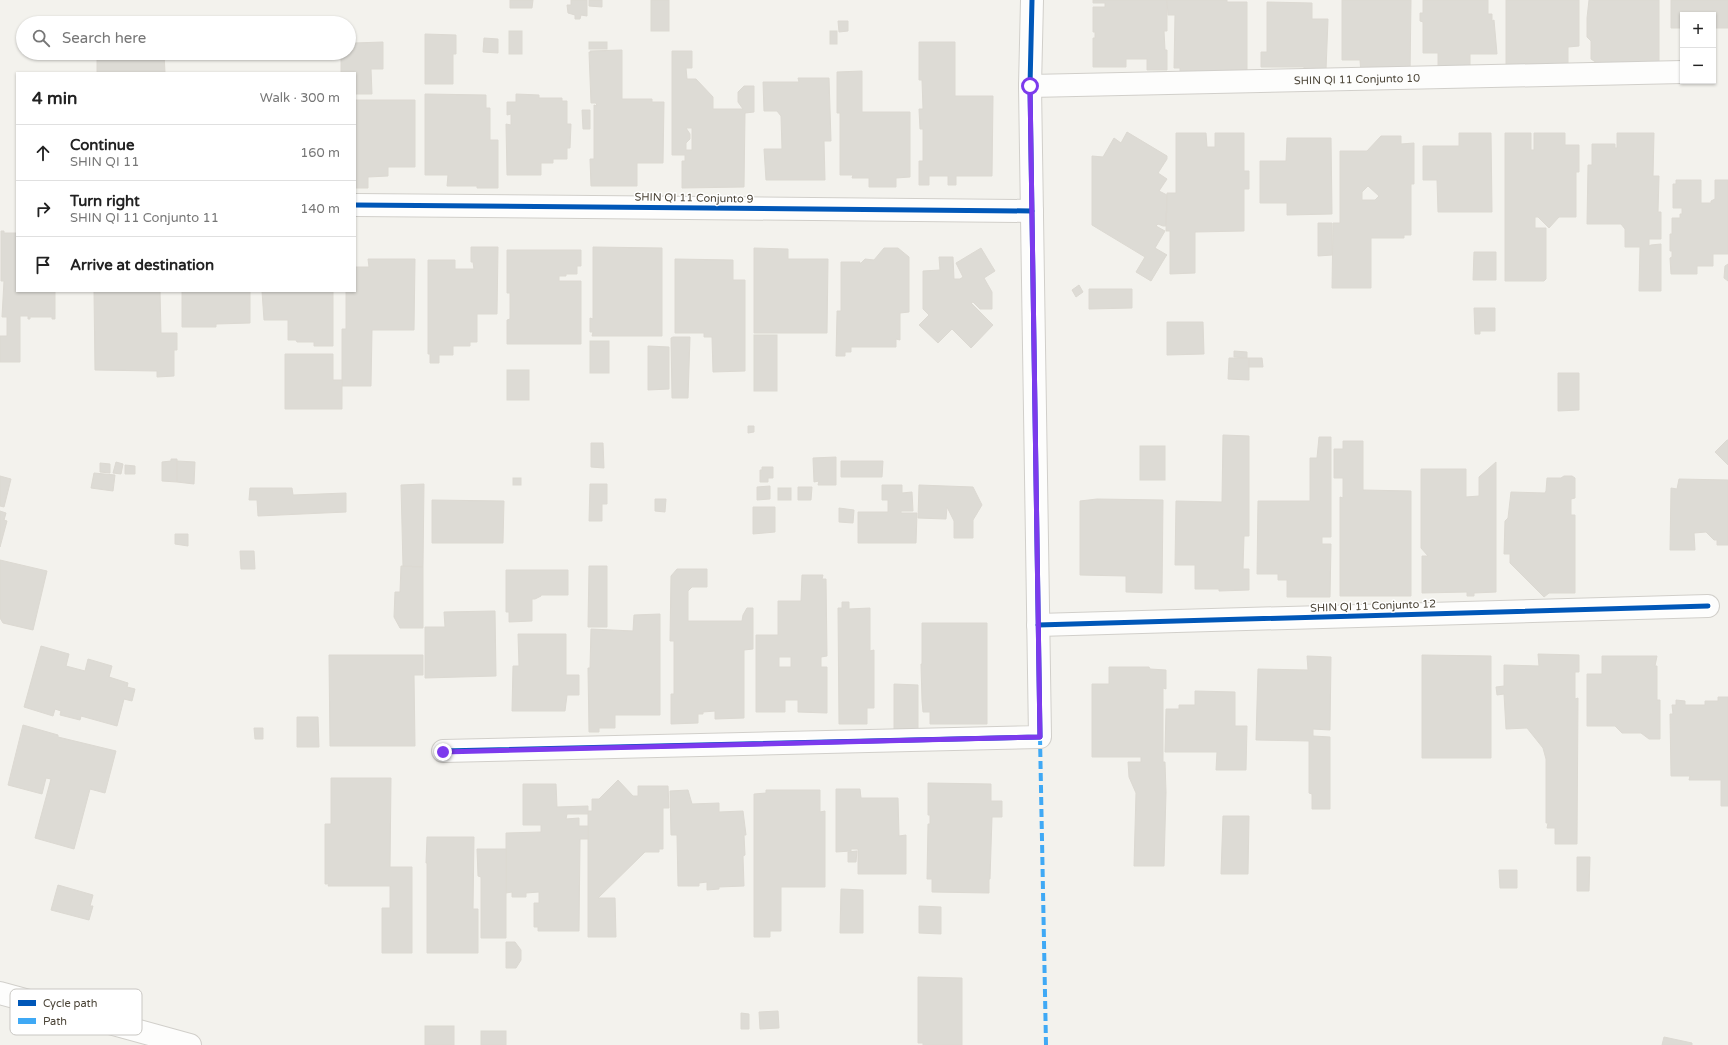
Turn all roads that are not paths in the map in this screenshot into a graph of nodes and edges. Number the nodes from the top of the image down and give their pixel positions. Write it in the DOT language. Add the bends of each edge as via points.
graph roads {
  1 [pos="1032,0"];
  2 [pos="1680,72"];
  3 [pos="1030,86"];
  4 [pos="356,205"];
  5 [pos="1032,211"];
  6 [pos="1708,606"];
  7 [pos="1038,625"];
  8 [pos="443,752"];
  9 [pos="0,993"];
  10 [pos="10,996"];
  11 [pos="142,1032"];
  12 [pos="190,1045"];
  1 -- 3 [label="street"];
  2 -- 3 [label="street, SHIN QI 11 Conjunto 10"];
  3 -- 5 [label="street"];
  4 -- 5 [label="street, SHIN QI 11 Conjunto 9"];
  5 -- 7 [label="street"];
  6 -- 7 [label="street, SHIN QI 11 Conjunto 12"];
  7 -- 8 [label="street" via="1040,737"];
  9 -- 10 [label="street"];
  11 -- 12 [label="street"];
}
